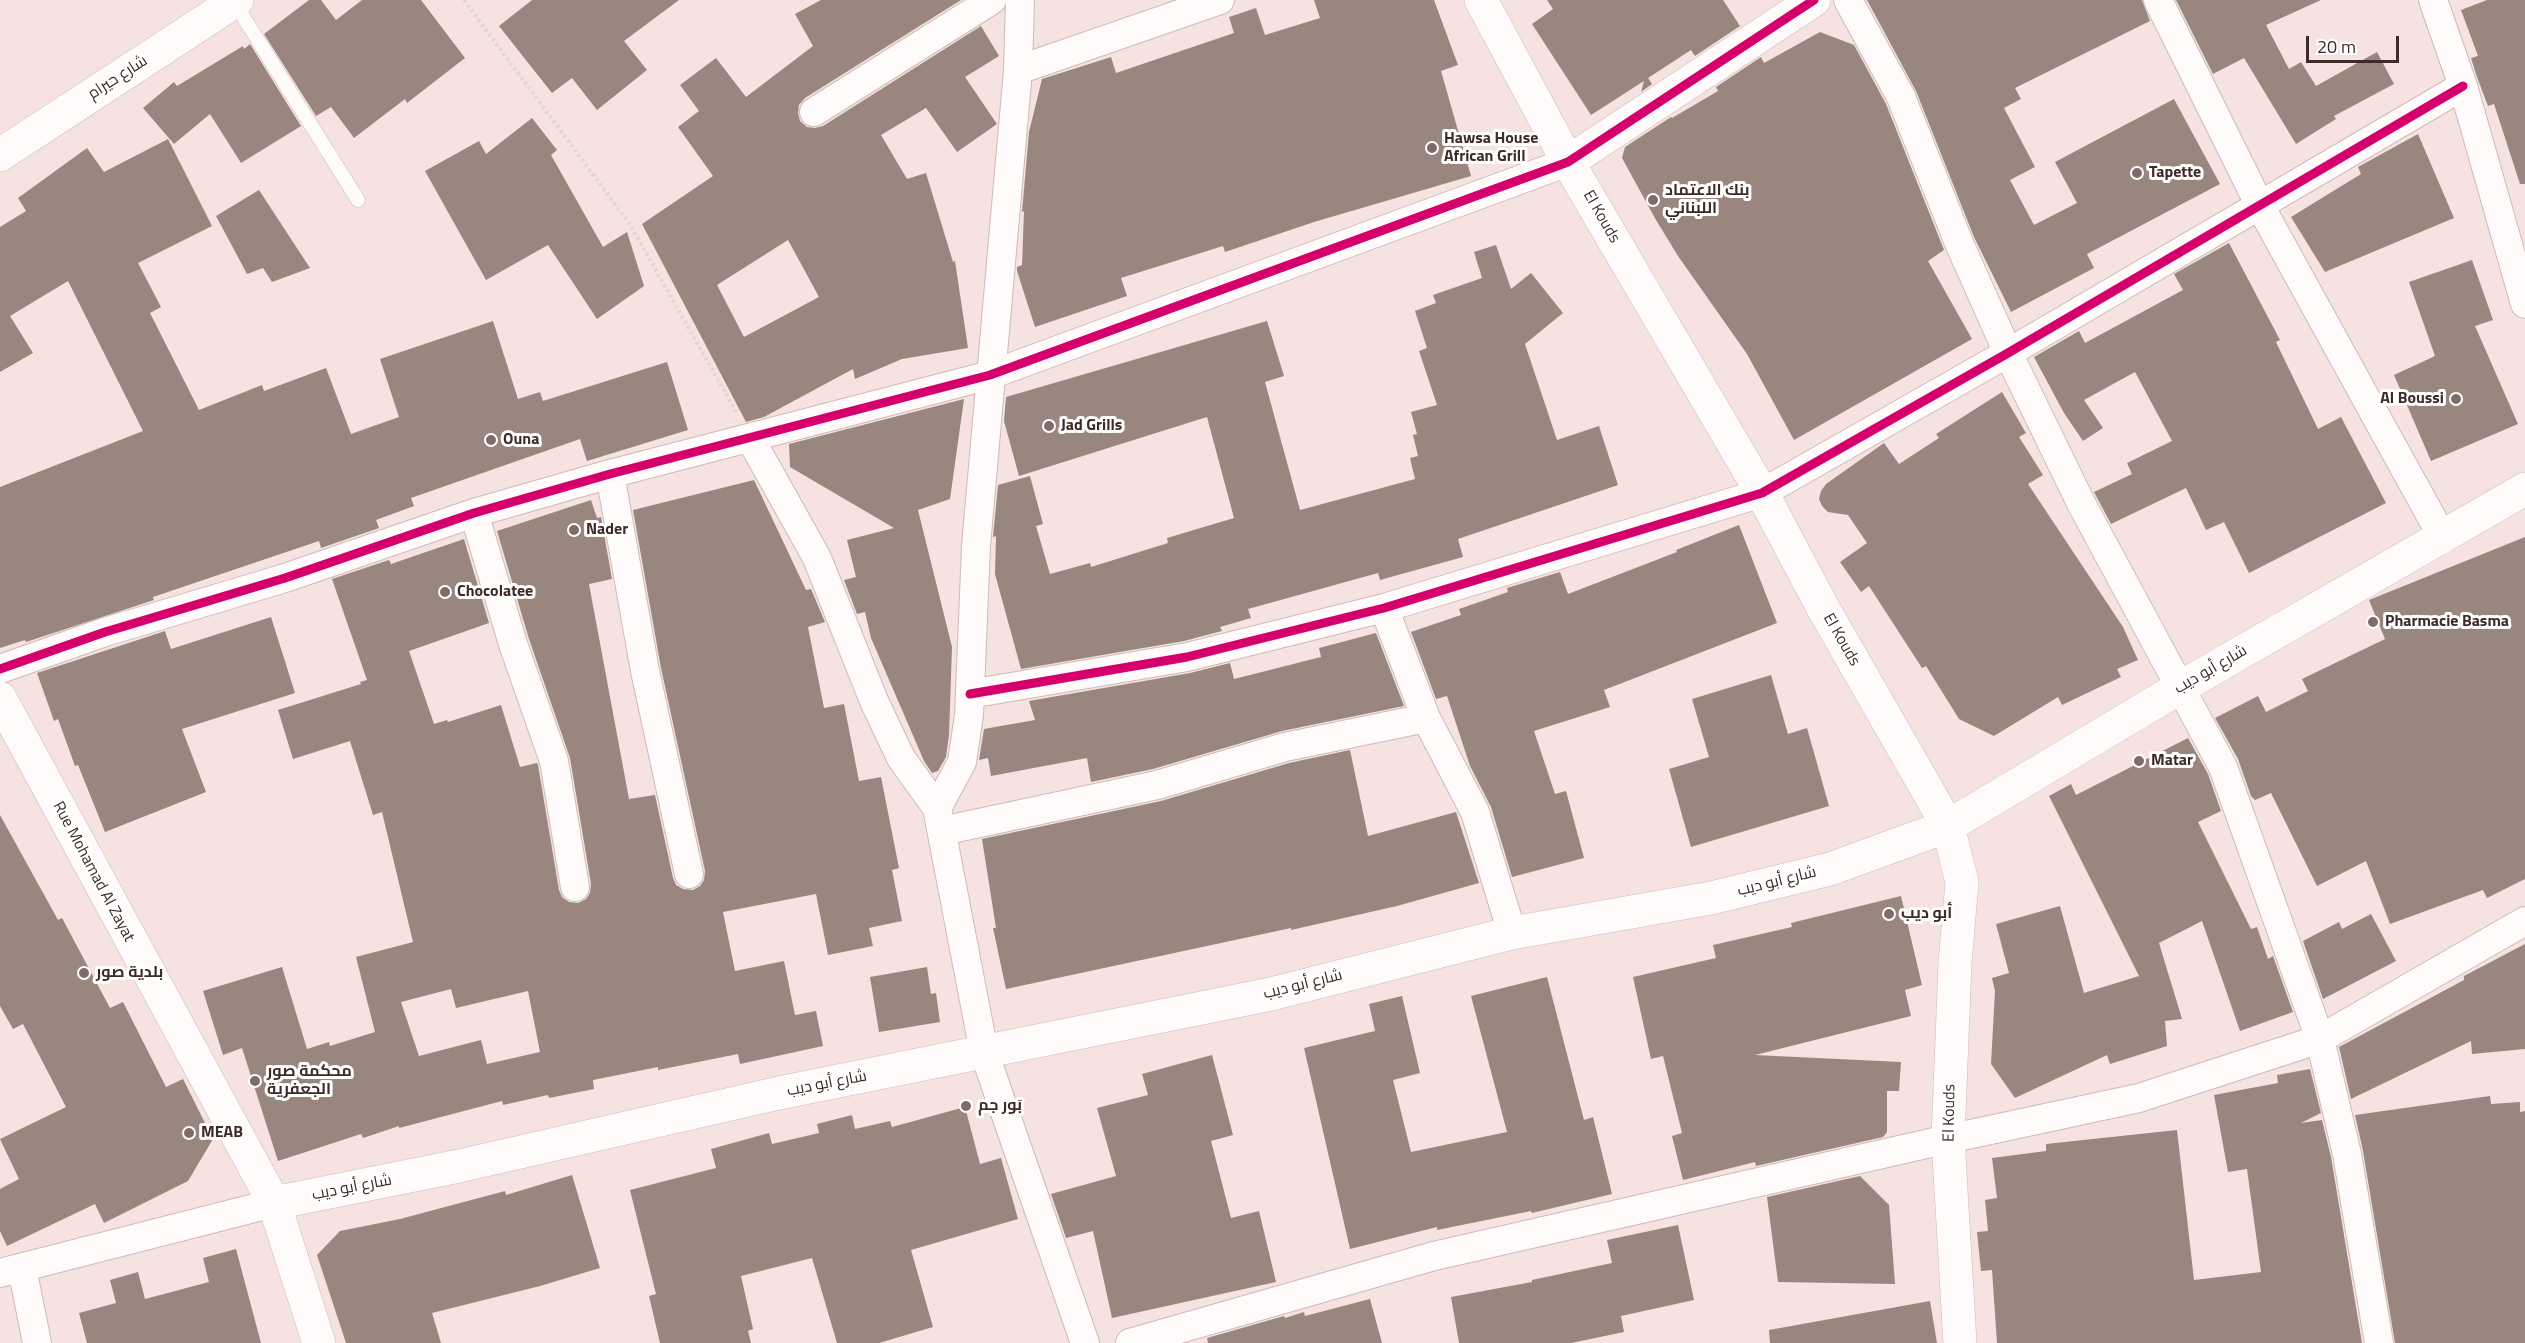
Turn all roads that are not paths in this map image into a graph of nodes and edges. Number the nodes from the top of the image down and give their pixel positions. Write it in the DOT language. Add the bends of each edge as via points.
graph roads {
  1 [pos="992,0"];
  2 [pos="1020,0"];
  3 [pos="1220,0"];
  4 [pos="1480,0"];
  5 [pos="1814,0"];
  6 [pos="1848,0"];
  7 [pos="2158,0"];
  8 [pos="2433,0"];
  9 [pos="235,1"];
  10 [pos="1018,70"];
  11 [pos="2463,86"];
  12 [pos="814,112"];
  13 [pos="0,156"];
  14 [pos="1568,162"];
  15 [pos="358,200"];
  16 [pos="2259,204"];
  17 [pos="2525,304"];
  18 [pos="2008,353"];
  19 [pos="990,375"];
  20 [pos="750,438"];
  21 [pos="610,474"];
  22 [pos="2525,489"];
  23 [pos="1762,493"];
  24 [pos="474,513"];
  25 [pos="2443,538"];
  26 [pos="1384,608"];
  27 [pos="0,669"];
  28 [pos="2181,687"];
  29 [pos="970,694"];
  30 [pos="0,698"];
  31 [pos="1426,718"];
  32 [pos="939,819"];
  33 [pos="1948,826"];
  34 [pos="688,874"];
  35 [pos="575,886"];
  36 [pos="2525,921"];
  37 [pos="1512,933"];
  38 [pos="2320,1039"];
  39 [pos="984,1052"];
  40 [pos="1948,1139"];
  41 [pos="274,1203"];
  42 [pos="11,1270"];
  43 [pos="37,1343"];
  44 [pos="319,1343"];
  45 [pos="1085,1343"];
  46 [pos="1130,1343"];
  47 [pos="1960,1343"];
  48 [pos="2379,1343"];
  1 -- 12 [label="street"];
  2 -- 10 [label="street"];
  3 -- 10 [label="street"];
  4 -- 14 [label="main road, El Kouds"];
  5 -- 14 [label="main road"];
  6 -- 18 [label="street" via="1901,97"];
  7 -- 16 [label="street"];
  8 -- 11 [label="street"];
  9 -- 13 [label="main road, شارع حيرام"];
  9 -- 15 [label="lane"];
  10 -- 19 [label="street"];
  11 -- 16 [label="street"];
  11 -- 17 [label="street"];
  14 -- 19 [label="street"];
  14 -- 23 [label="main road, El Kouds"];
  16 -- 18 [label="street"];
  16 -- 25 [label="street"];
  18 -- 23 [label="street"];
  18 -- 28 [label="street" via="2081,503"];
  19 -- 20 [label="street"];
  19 -- 29 [label="street" via="976,546"];
  20 -- 21 [label="street"];
  20 -- 32 [label="street" via="817,558 901,758"];
  21 -- 24 [label="street"];
  21 -- 34 [label="street" via="645,671"];
  22 -- 25 [label="main road, شارع أبو ديب"];
  23 -- 26 [label="street"];
  23 -- 33 [label="main road, El Kouds"];
  24 -- 27 [label="street"];
  24 -- 35 [label="street" via="513,644 554,761"];
  25 -- 28 [label="main road, شارع أبو ديب"];
  26 -- 29 [label="street" via="1187,657"];
  26 -- 31 [label="street"];
  28 -- 33 [label="main road, شارع أبو ديب"];
  28 -- 38 [label="street" via="2223,767"];
  29 -- 32 [label="street" via="962,762"];
  30 -- 41 [label="main road, Rue Mohamad Al Zayat"];
  31 -- 32 [label="street" via="1285,747 1157,785"];
  31 -- 37 [label="street" via="1476,812"];
  32 -- 39 [label="street"];
  33 -- 37 [label="main road, شارع أبو ديب" via="1830,869 1711,898"];
  33 -- 40 [label="main road, El Kouds" via="1962,882"];
  36 -- 38 [label="street"];
  37 -- 39 [label="main road, شارع أبو ديب" via="1271,994"];
  38 -- 40 [label="street" via="2139,1098"];
  38 -- 48 [label="street" via="2348,1154"];
  39 -- 41 [label="main road, شارع أبو ديب"];
  39 -- 45 [label="street"];
  40 -- 46 [label="street" via="1434,1256"];
  40 -- 47 [label="main road, El Kouds"];
  41 -- 42 [label="street, شارع أبو ديب"];
  41 -- 44 [label="main road, Rue Mohamad Al Zayat"];
  42 -- 43 [label="street"];
}
